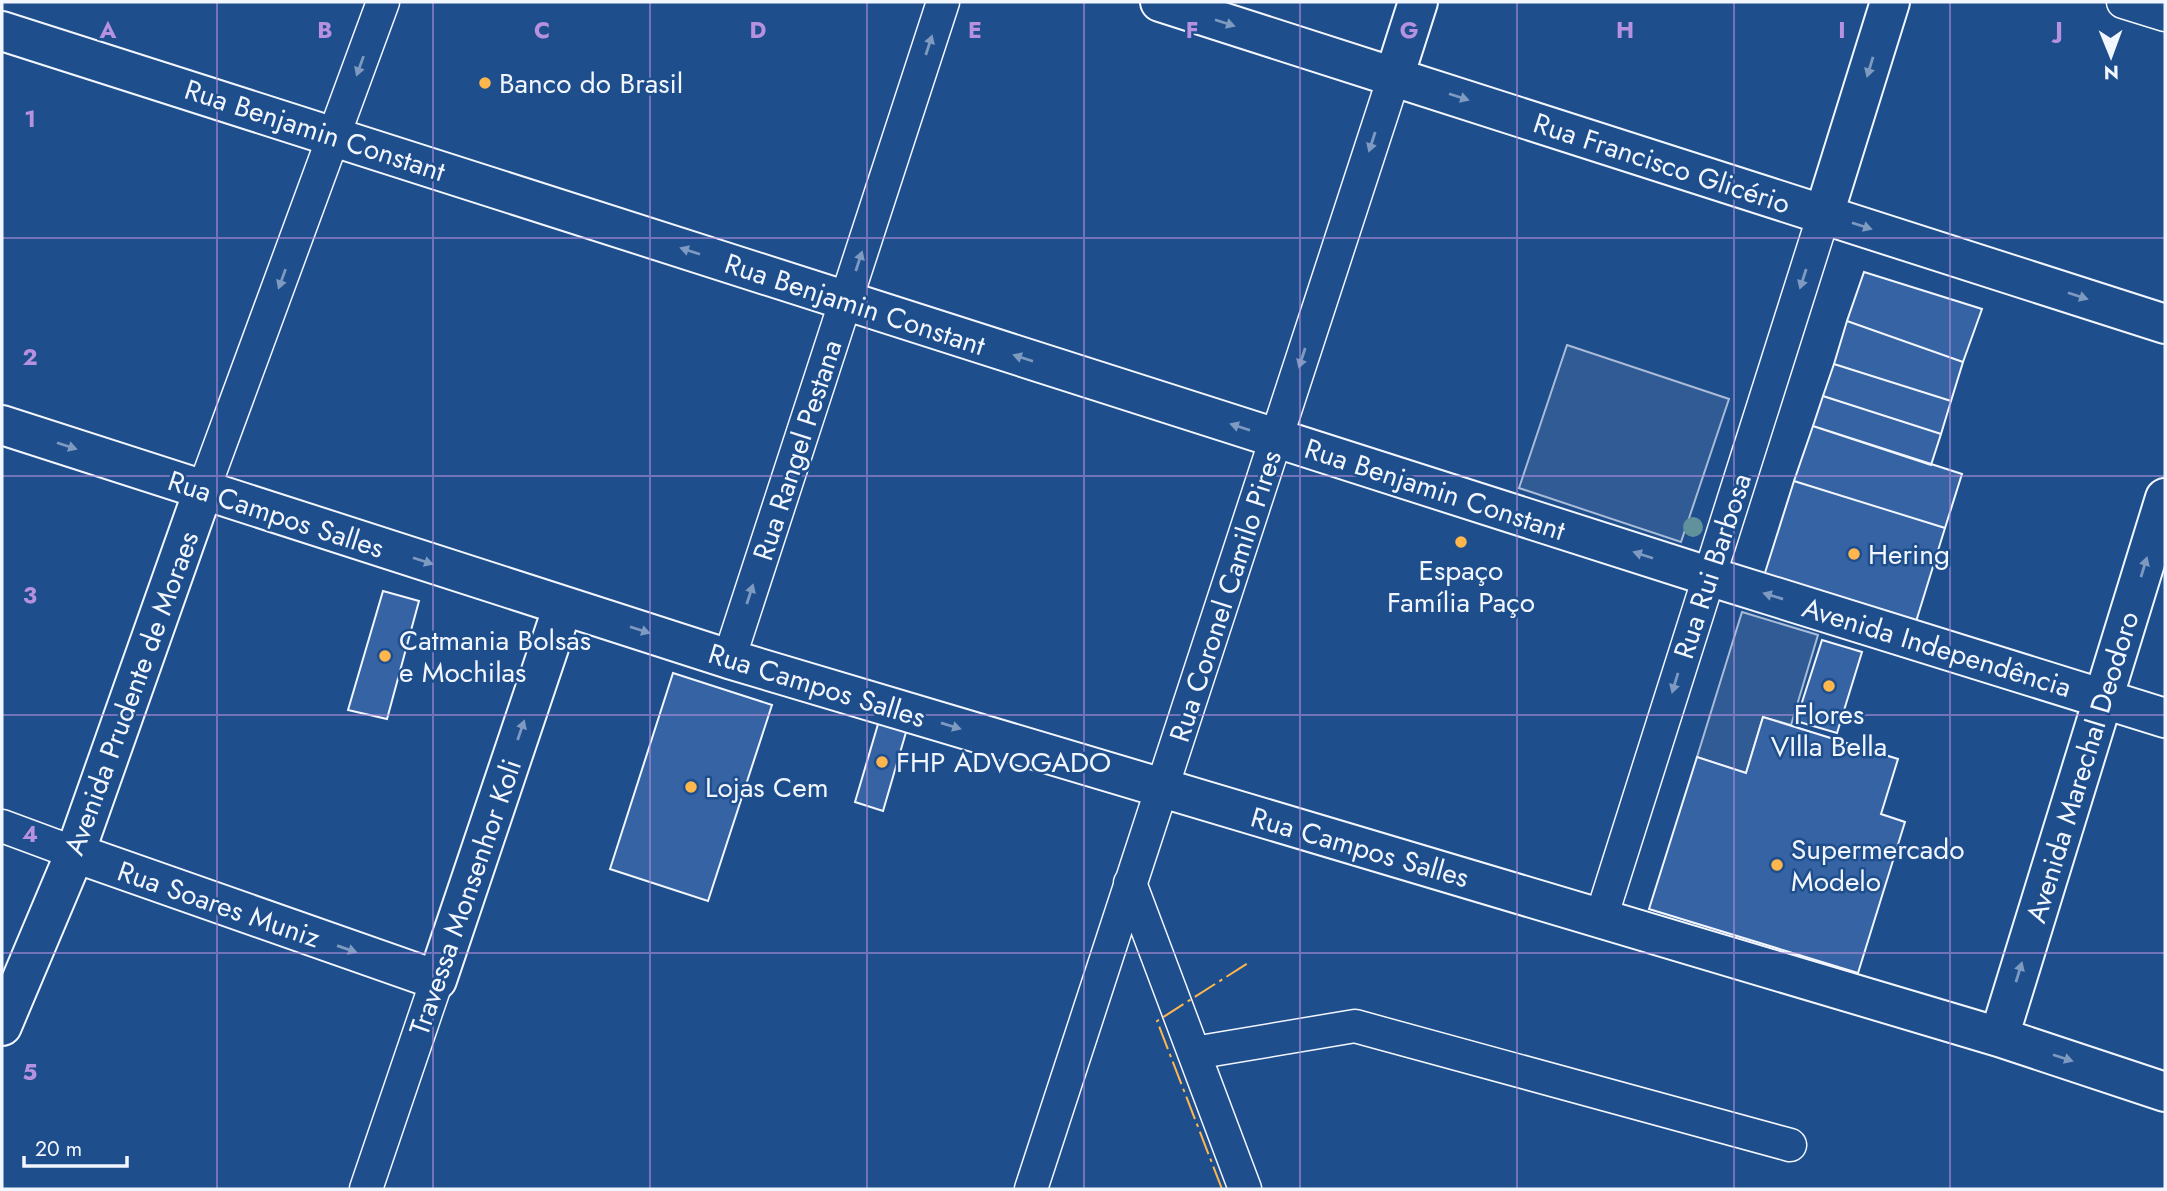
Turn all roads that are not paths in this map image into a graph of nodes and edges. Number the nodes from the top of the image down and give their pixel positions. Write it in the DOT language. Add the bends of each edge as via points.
graph roads {
  1 [pos="383,2"];
  2 [pos="943,2"];
  3 [pos="1160,2"];
  4 [pos="1418,2"];
  5 [pos="1890,2"];
  6 [pos="2123,2"];
  7 [pos="2165,15"];
  8 [pos="2,31"];
  9 [pos="1394,77"];
  10 [pos="335,136"];
  11 [pos="1824,214"];
  12 [pos="846,301"];
  13 [pos="2165,324"];
  14 [pos="2,425"];
  15 [pos="1275,438"];
  16 [pos="203,491"];
  17 [pos="2165,498"];
  18 [pos="1708,576"];
  19 [pos="563,606"];
  20 [pos="729,659"];
  21 [pos="2103,699"];
  22 [pos="2165,718"];
  23 [pos="1162,790"];
  24 [pos="2,827"];
  25 [pos="75,853"];
  26 [pos="1130,883"];
  27 [pos="1601,918"];
  28 [pos="437,980"];
  29 [pos="2,1026"];
  30 [pos="1999,1037"];
  31 [pos="1194,1053"];
  32 [pos="2165,1091"];
  33 [pos="1790,1144"];
  34 [pos="366,1189"];
  35 [pos="1031,1189"];
  36 [pos="1245,1189"];
  1 -- 10 [label="street, Avenida Prudente de Moraes, one-way"];
  12 -- 2 [label="street, Rua Rangel Pestana, one-way"];
  3 -- 9 [label="main road, Rua Francisco Glicério, one-way"];
  4 -- 9 [label="main road, Rua Coronel Camilo Pires"];
  5 -- 11 [label="main road, one-way"];
  6 -- 7 [label="street"];
  8 -- 10 [label="main road, Rua Benjamin Constant"];
  9 -- 11 [label="main road, Rua Francisco Glicério, one-way"];
  9 -- 15 [label="street, Rua Coronel Camilo Pires, one-way"];
  12 -- 10 [label="main road, Rua Benjamin Constant, one-way"];
  10 -- 16 [label="street, Avenida Prudente de Moraes, one-way"];
  11 -- 13 [label="main road, Rua Francisco Glicério, one-way"];
  11 -- 18 [label="street, Rua Rui Barbosa, one-way"];
  15 -- 12 [label="main road, Rua Benjamin Constant, one-way"];
  20 -- 12 [label="street, Rua Rangel Pestana, one-way"];
  14 -- 16 [label="main road, Rua Campos Salles, one-way"];
  18 -- 15 [label="main road, Rua Benjamin Constant, one-way"];
  15 -- 23 [label="street, Rua Coronel Camilo Pires"];
  16 -- 19 [label="main road, Rua Campos Salles, one-way"];
  16 -- 25 [label="main road, Avenida Prudente de Moraes"];
  21 -- 17 [label="main road, Avenida Marechal Deodoro, one-way"];
  21 -- 18 [label="main road, Avenida Independência, one-way"];
  18 -- 27 [label="street, Rua Rui Barbosa, one-way"];
  19 -- 20 [label="main road, Rua Campos Salles, one-way"];
  28 -- 19 [label="main road, Travessa Monsenhor Koli, one-way"];
  20 -- 23 [label="main road, Rua Campos Salles, one-way"];
  21 -- 22 [label="main road, Avenida Independência"];
  30 -- 21 [label="main road, Avenida Marechal Deodoro, one-way"];
  23 -- 26 [label="street, Rua Coronel Camilo Pires"];
  23 -- 27 [label="main road, Rua Campos Salles"];
  24 -- 25 [label="street, Rua Soares Muniz"];
  25 -- 28 [label="main road, Rua Soares Muniz, one-way"];
  25 -- 29 [label="main road, Avenida Prudente de Moraes"];
  26 -- 31 [label="street"];
  26 -- 35 [label="street, Rua Coronel Camilo Pires"];
  27 -- 30 [label="main road, Rua Campos Salles"];
  28 -- 34 [label="street, Travessa Monsenhor Koli"];
  30 -- 32 [label="main road, Rua Campos Salles, one-way"];
  31 -- 33 [label="street" via="1355,1026"];
  31 -- 36 [label="street"];
}
